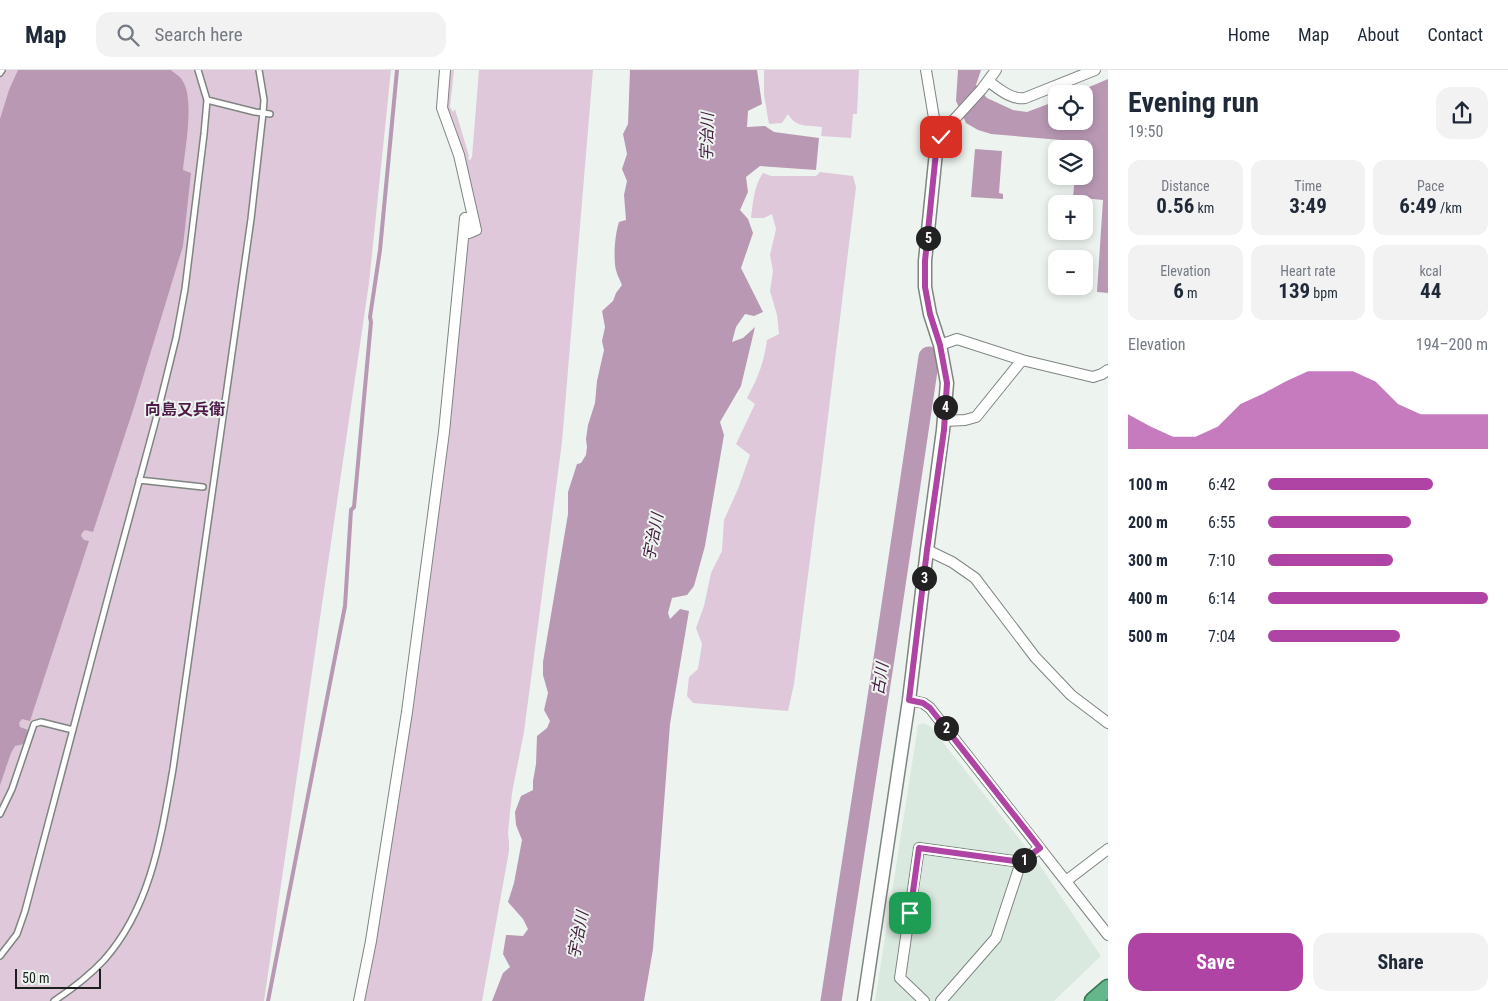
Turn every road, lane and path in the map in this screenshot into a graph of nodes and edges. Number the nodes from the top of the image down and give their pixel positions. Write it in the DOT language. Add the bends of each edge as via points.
graph roads {
  1 [pos="198,70"];
  2 [pos="259,70"];
  3 [pos="445,70"];
  4 [pos="926,70"];
  5 [pos="996,70"];
  6 [pos="1095,70"];
  7 [pos="985,85"];
  8 [pos="207,100"];
  9 [pos="266,113"];
  10 [pos="951,123"];
  11 [pos="941,137"];
  12 [pos="940,345"];
  13 [pos="1022,360"];
  14 [pos="1106,375"];
  15 [pos="944,421"];
  16 [pos="139,480"];
  17 [pos="203,487"];
  18 [pos="927,550"];
  19 [pos="909,700"];
  20 [pos="1108,723"];
  21 [pos="73,730"];
  22 [pos="0,814"];
  23 [pos="1040,848"];
  24 [pos="1108,848"];
  25 [pos="1021,862"];
  26 [pos="1066,881"];
  27 [pos="1108,935"];
  28 [pos="0,956"];
  29 [pos="1108,988"];
  30 [pos="54,1001"];
  31 [pos="359,1001"];
  32 [pos="864,1001"];
  33 [pos="924,1001"];
  34 [pos="941,1001"];
  35 [pos="1093,1001"];
  1 -- 8 [label="lane"];
  2 -- 9 [label="lane"];
  3 -- 31 [label="street" via="442,108 459,156 476,230 469,233 465,218 444,432 407,712"];
  4 -- 11 [label="street" via="934,124"];
  5 -- 7 [label="street"];
  6 -- 7 [label="street" via="1018,99"];
  7 -- 10 [label="street"];
  8 -- 9 [label="lane"];
  8 -- 16 [label="lane" via="185,289 174,347"];
  9 -- 30 [label="lane" via="173,769 158,849 149,882 120,939 85,978"];
  10 -- 11 [label="street"];
  11 -- 12 [label="street" via="936,152 925,261 925,287"];
  12 -- 13 [label="street" via="957,339"];
  12 -- 15 [label="street" via="947,383"];
  13 -- 14 [label="street" via="1093,378"];
  13 -- 15 [label="street" via="976,417"];
  15 -- 18 [label="street"];
  16 -- 17 [label="lane"];
  16 -- 21 [label="lane"];
  18 -- 19 [label="street"];
  18 -- 20 [label="street" via="975,578 1035,657 1071,695"];
  19 -- 23 [label="street" via="930,708"];
  19 -- 32 [label="street"];
  21 -- 22 [label="lane" via="41,722 34,724"];
  21 -- 28 [label="lane" via="25,911 17,934"];
  23 -- 25 [label="street"];
  23 -- 26 [label="street"];
  24 -- 26 [label="street"];
  25 -- 33 [label="street" via="919,848 900,978"];
  25 -- 34 [label="street" via="996,938"];
  26 -- 27 [label="street"];
  29 -- 35 [label="highway"];
}
